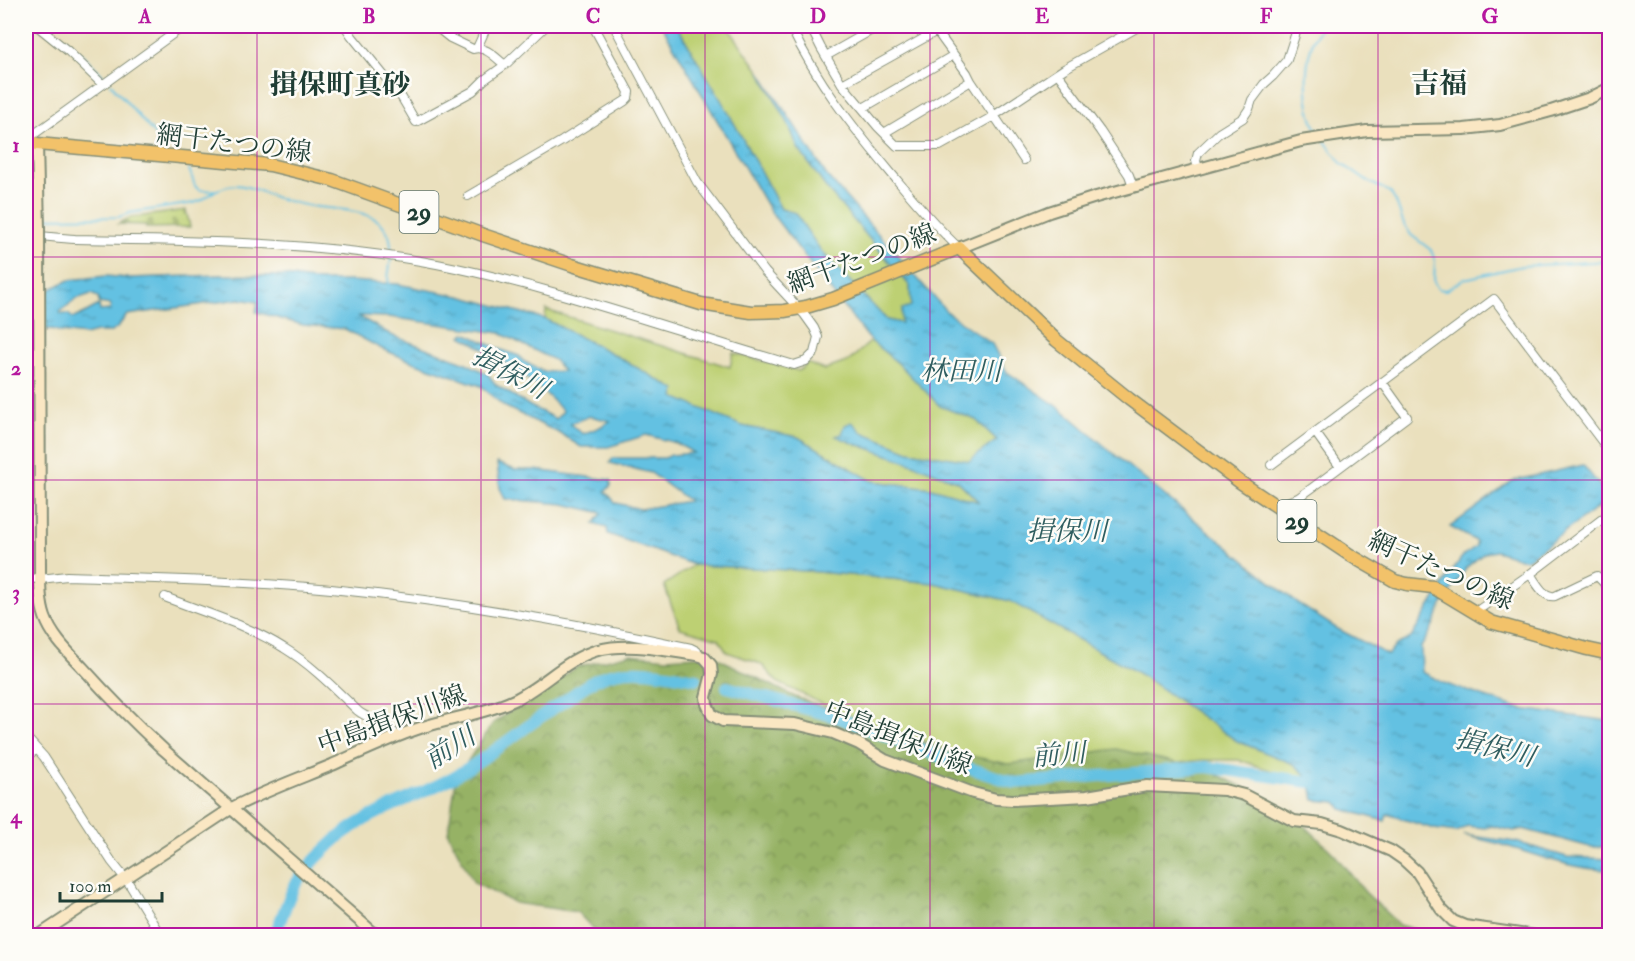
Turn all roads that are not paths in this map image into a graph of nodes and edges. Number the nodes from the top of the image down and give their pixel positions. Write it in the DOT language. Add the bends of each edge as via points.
graph roads {
  1 [pos="37,26"];
  2 [pos="184,26"];
  3 [pos="345,26"];
  4 [pos="435,26"];
  5 [pos="488,26"];
  6 [pos="546,26"];
  7 [pos="593,26"];
  8 [pos="614,26"];
  9 [pos="790,26"];
  10 [pos="811,26"];
  11 [pos="879,26"];
  12 [pos="1140,26"];
  13 [pos="1298,26"];
  14 [pos="935,28"];
  15 [pos="477,48"];
  16 [pos="954,55"];
  17 [pos="826,56"];
  18 [pos="505,65"];
  19 [pos="1058,74"];
  20 [pos="971,81"];
  21 [pos="102,84"];
  22 [pos="842,84"];
  23 [pos="1610,88"];
  24 [pos="863,108"];
  25 [pos="994,115"];
  26 [pos="884,133"];
  27 [pos="29,140"];
  28 [pos="1024,160"];
  29 [pos="1198,168"];
  30 [pos="1133,186"];
  31 [pos="468,196"];
  32 [pos="26,236"];
  33 [pos="956,249"];
  34 [pos="802,307"];
  35 [pos="1383,382"];
  36 [pos="1315,432"];
  37 [pos="1610,452"];
  38 [pos="1271,465"];
  39 [pos="1340,467"];
  40 [pos="1276,506"];
  41 [pos="1610,513"];
  42 [pos="1530,574"];
  43 [pos="40,575"];
  44 [pos="26,578"];
  45 [pos="1610,584"];
  46 [pos="165,597"];
  47 [pos="1474,613"];
  48 [pos="1610,654"];
  49 [pos="697,655"];
  50 [pos="26,737"];
  51 [pos="397,737"];
  52 [pos="37,750"];
  53 [pos="26,755"];
  54 [pos="232,808"];
  55 [pos="126,879"];
  56 [pos="38,936"];
  57 [pos="161,936"];
  58 [pos="377,936"];
  59 [pos="1535,936"];
  1 -- 21 [label="street"];
  2 -- 21 [label="street"];
  3 -- 18 [label="street" via="402,98 416,122 473,91"];
  4 -- 15 [label="street" via="450,38"];
  5 -- 15 [label="street"];
  6 -- 18 [label="street"];
  7 -- 31 [label="street" via="628,98"];
  8 -- 34 [label="street" via="697,182 765,272"];
  9 -- 33 [label="street" via="850,124"];
  10 -- 17 [label="street"];
  11 -- 17 [label="street"];
  12 -- 19 [label="street"];
  13 -- 29 [label="street" via="1287,60 1264,84 1243,118 1198,153"];
  14 -- 16 [label="street"];
  14 -- 22 [label="street"];
  15 -- 18 [label="street"];
  16 -- 20 [label="street"];
  16 -- 24 [label="street"];
  17 -- 22 [label="street"];
  19 -- 25 [label="street"];
  19 -- 30 [label="street" via="1128,173"];
  20 -- 25 [label="street"];
  20 -- 26 [label="street"];
  21 -- 27 [label="street"];
  22 -- 24 [label="street"];
  23 -- 29 [label="main road" via="1590,98 1500,125 1331,136"];
  24 -- 26 [label="street"];
  25 -- 26 [label="street" via="940,146 897,146"];
  25 -- 28 [label="street"];
  27 -- 34 [label="main road, 網干たつの線 / 29" via="270,165 332,180 529,250 701,304 751,312"];
  27 -- 43 [label="main road, bridge" via="39,229"];
  29 -- 30 [label="main road"];
  30 -- 33 [label="main road" via="1049,212"];
  32 -- 34 [label="street" via="267,244 435,264 546,290 794,364 806,361 814,353 818,337"];
  33 -- 34 [label="main road, 網干たつの線 / 29" via="854,291"];
  33 -- 40 [label="main road, 網干たつの線 / 29" via="1056,340 1129,399"];
  35 -- 36 [label="street"];
  35 -- 37 [label="street" via="1494,299"];
  35 -- 39 [label="street" via="1407,417"];
  36 -- 38 [label="street"];
  36 -- 39 [label="street"];
  39 -- 40 [label="street" via="1298,498"];
  40 -- 47 [label="main road, 網干たつの線 / 29" via="1382,575 1407,584 1433,587"];
  41 -- 42 [label="street"];
  42 -- 45 [label="street" via="1550,597 1597,576 1607,586"];
  42 -- 47 [label="street"];
  43 -- 44 [label="street"];
  43 -- 49 [label="street" via="238,582 450,603 691,648"];
  43 -- 54 [label="main road" via="45,616 64,648 131,720"];
  46 -- 51 [label="street" via="284,648 358,711 391,729"];
  47 -- 48 [label="main road, 網干たつの線 / 29" via="1491,622"];
  49 -- 51 [label="main road, 中島揖保川線" via="630,647 597,651 569,663 513,700"];
  49 -- 59 [label="main road, 中島揖保川線" via="711,665 707,704 712,715 723,721 795,724 833,734 885,760 996,799 1087,796 1147,786 1224,790 1244,795 1294,821 1342,830 1390,851 1417,872 1453,921"];
  50 -- 52 [label="street"];
  51 -- 54 [label="main road, 中島揖保川線"];
  52 -- 53 [label="street"];
  52 -- 55 [label="street"];
  54 -- 55 [label="main road, 中島揖保川線"];
  54 -- 58 [label="main road"];
  55 -- 56 [label="main road, 中島揖保川線"];
  55 -- 57 [label="street"];
}
